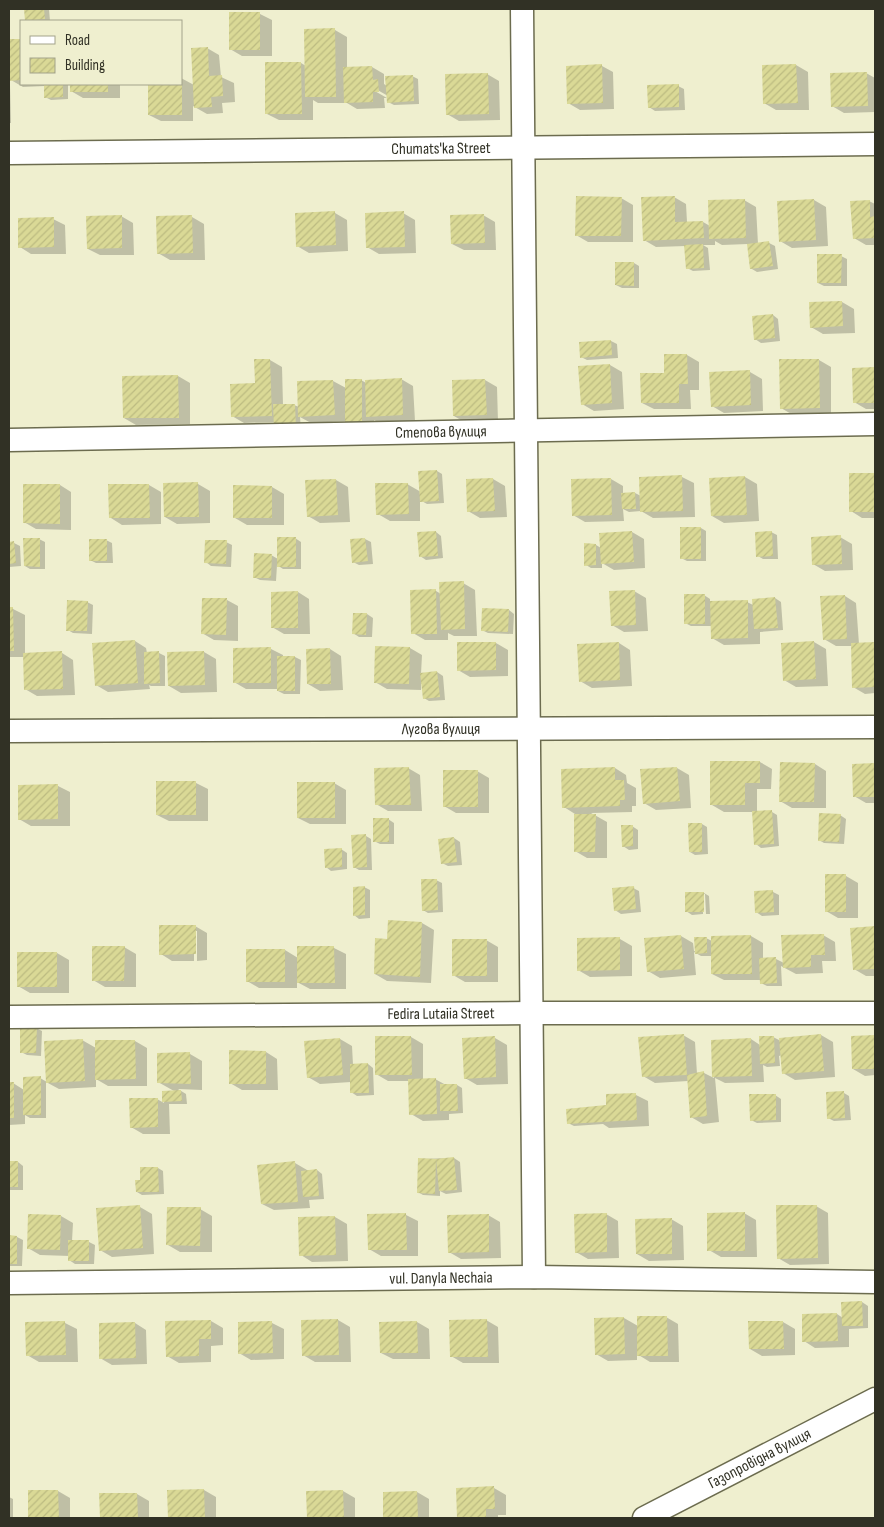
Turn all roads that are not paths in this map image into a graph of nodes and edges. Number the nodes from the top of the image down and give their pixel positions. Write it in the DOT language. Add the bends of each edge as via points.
graph roads {
  1 [pos="522,9"];
  2 [pos="875,144"];
  3 [pos="523,148"];
  4 [pos="9,153"];
  5 [pos="875,424"];
  6 [pos="526,430"];
  7 [pos="9,440"];
  8 [pos="875,726"];
  9 [pos="529,729"];
  10 [pos="9,732"];
  11 [pos="532,1013"];
  12 [pos="875,1013"];
  13 [pos="9,1017"];
  14 [pos="534,1277"];
  15 [pos="875,1282"];
  16 [pos="9,1283"];
  17 [pos="875,1399"];
  18 [pos="644,1518"];
  1 -- 3 [label="street"];
  2 -- 3 [label="street, Chumats'ka Street"];
  3 -- 4 [label="street, Chumats'ka Street"];
  3 -- 6 [label="street"];
  5 -- 6 [label="street, Степова вулиця"];
  6 -- 7 [label="street, Степова вулиця"];
  6 -- 9 [label="street"];
  8 -- 9 [label="street, Лугова вулиця"];
  9 -- 10 [label="street, Лугова вулиця"];
  9 -- 11 [label="street"];
  11 -- 12 [label="street, Fedira Lutaiia Street"];
  11 -- 13 [label="street, Fedira Lutaiia Street"];
  11 -- 14 [label="street"];
  14 -- 15 [label="street, vul. Danyla Nechaia"];
  14 -- 16 [label="street, vul. Danyla Nechaia"];
  17 -- 18 [label="street, Газопровідна вулиця"];
}
